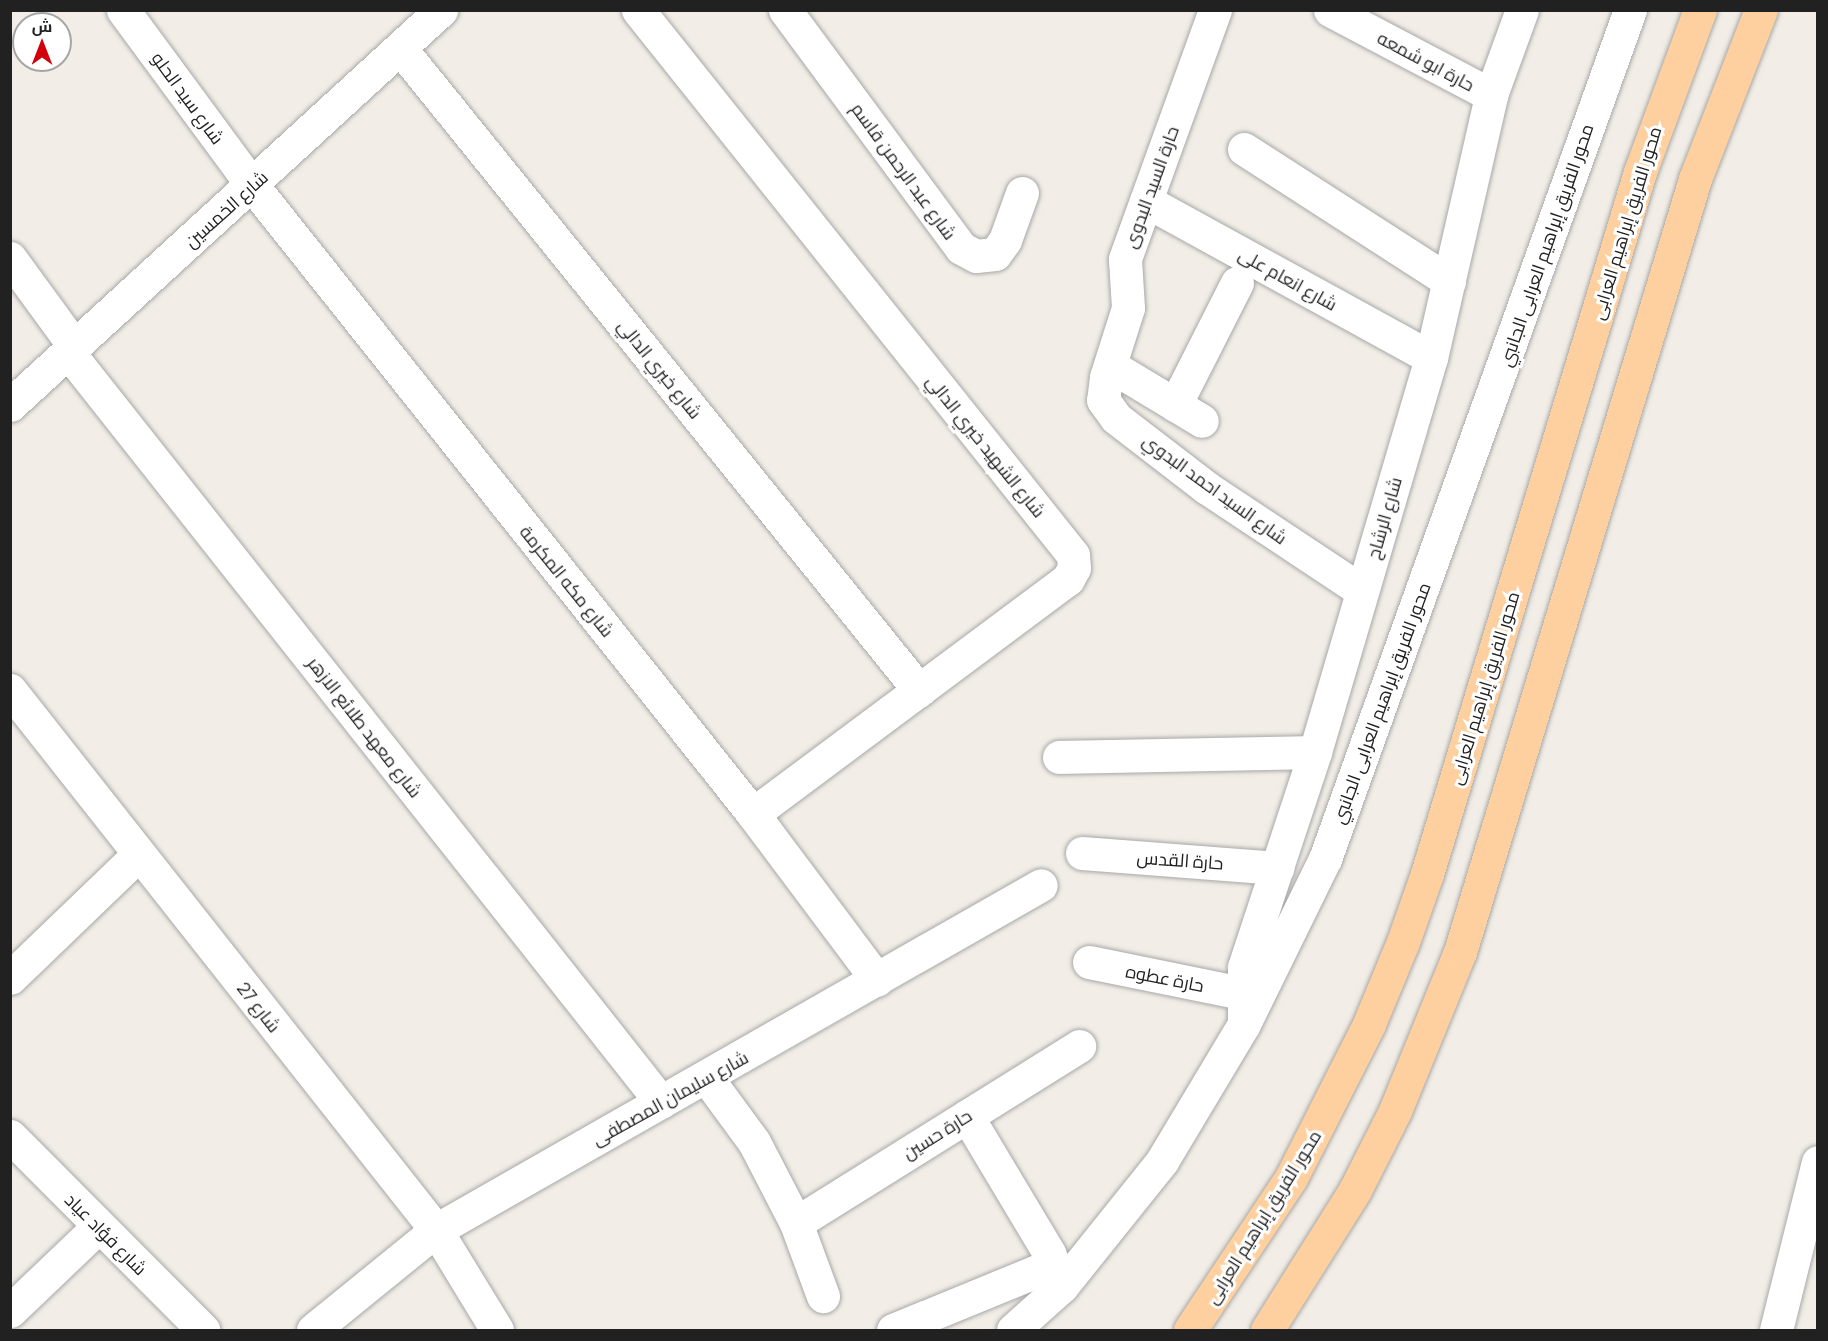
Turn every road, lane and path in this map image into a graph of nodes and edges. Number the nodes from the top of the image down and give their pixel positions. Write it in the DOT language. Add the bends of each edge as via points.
graph roads {
  1 [pos="123,10"];
  2 [pos="441,10"];
  3 [pos="638,10"];
  4 [pos="785,10"];
  5 [pos="1215,10"];
  6 [pos="1330,10"];
  7 [pos="1522,10"];
  8 [pos="1630,10"];
  9 [pos="1700,10"];
  10 [pos="1761,10"];
  11 [pos="400,48"];
  12 [pos="1491,95"];
  13 [pos="1244,149"];
  14 [pos="252,185"];
  15 [pos="1022,193"];
  16 [pos="1146,201"];
  17 [pos="10,258"];
  18 [pos="1449,281"];
  19 [pos="1237,283"];
  20 [pos="71,350"];
  21 [pos="1431,358"];
  22 [pos="1110,366"];
  23 [pos="10,405"];
  24 [pos="1362,591"];
  25 [pos="10,690"];
  26 [pos="919,690"];
  27 [pos="1315,752"];
  28 [pos="1059,757"];
  29 [pos="753,814"];
  30 [pos="1082,853"];
  31 [pos="138,855"];
  32 [pos="1277,868"];
  33 [pos="1041,885"];
  34 [pos="1089,962"];
  35 [pos="10,978"];
  36 [pos="877,980"];
  37 [pos="1243,1008"];
  38 [pos="1079,1046"];
  39 [pos="707,1078"];
  40 [pos="661,1102"];
  41 [pos="967,1116"];
  42 [pos="10,1136"];
  43 [pos="1818,1162"];
  44 [pos="796,1223"];
  45 [pos="98,1227"];
  46 [pos="436,1230"];
  47 [pos="1058,1275"];
  48 [pos="823,1296"];
  49 [pos="10,1311"];
  50 [pos="203,1330"];
  51 [pos="313,1330"];
  52 [pos="497,1330"];
  53 [pos="893,1330"];
  54 [pos="1014,1330"];
  55 [pos="1190,1330"];
  56 [pos="1266,1330"];
  57 [pos="1776,1330"];
  1 -- 14 [label="street, شارع سيد الحلو"];
  2 -- 11 [label="street, شارع الخمسين"];
  3 -- 26 [label="street, شارع الشهيد خيري الدالي" via="1072,555 1074,568 1068,579"];
  4 -- 15 [label="street, شارع عبد الرحمن قاسم" via="961,248 976,256 995,254 1005,240"];
  5 -- 16 [label="street, حارة السيد البدوى"];
  6 -- 12 [label="street, حارة ابو شمعه"];
  7 -- 12 [label="street, شارع الرشاح"];
  8 -- 37 [label="street, محور الفريق إبراهيم العرابى الجانبي" via="1325,859"];
  9 -- 55 [label="main road, محور الفريق إبراهيم العرابى" via="1640,172 1403,942 1356,1053 1292,1178"];
  10 -- 56 [label="main road" via="1695,179 1460,952 1395,1111 1365,1171"];
  11 -- 14 [label="street, شارع الخمسين"];
  11 -- 26 [label="street, شارع خيري الدالي"];
  12 -- 18 [label="street, شارع الرشاح"];
  13 -- 18 [label="street"];
  14 -- 20 [label="street, شارع الخمسين"];
  14 -- 29 [label="street, شارع مكه المكرمة"];
  16 -- 21 [label="street, شارع انعام على"];
  16 -- 22 [label="street, حارة السيد البدوى" via="1125,259 1128,308"];
  17 -- 20 [label="street, شارع معهد طلائع الازهر"];
  18 -- 21 [label="street, شارع الرشاح"];
  19 -- 22 [label="street" via="1189,413"];
  20 -- 23 [label="street, شارع الخمسين"];
  20 -- 40 [label="street, شارع معهد طلائع الازهر"];
  21 -- 24 [label="street, شارع الرشاح"];
  22 -- 24 [label="street, شارع السيد احمد البدوي" via="1103,389 1108,412 1207,488"];
  24 -- 27 [label="street, شارع الرشاح"];
  25 -- 31 [label="street, شارع 27"];
  26 -- 29 [label="street, شارع الشهيد خيري الدالي"];
  27 -- 28 [label="street"];
  27 -- 32 [label="street, شارع الرشاح"];
  29 -- 36 [label="street, شارع مكه المكرمة"];
  30 -- 32 [label="street, حارة القدس"];
  31 -- 35 [label="street"];
  31 -- 46 [label="street, شارع 27"];
  32 -- 37 [label="street, شارع الرشاح" via="1244,967"];
  33 -- 36 [label="street, شارع سليمان المصطفى"];
  34 -- 37 [label="street, حارة عطوه"];
  36 -- 39 [label="street, شارع سليمان المصطفى"];
  37 -- 47 [label="street, محور الفريق إبراهيم العرابى الجانبي" via="1162,1161"];
  38 -- 41 [label="street, حارة حسين"];
  39 -- 40 [label="street, شارع سليمان المصطفى"];
  39 -- 44 [label="street" via="754,1142"];
  40 -- 46 [label="street, شارع سليمان المصطفى"];
  41 -- 44 [label="street, حارة حسين"];
  41 -- 47 [label="street"];
  42 -- 45 [label="street, شارع فؤاد عياد"];
  43 -- 57 [label="street"];
  44 -- 48 [label="street"];
  45 -- 49 [label="street"];
  45 -- 50 [label="street, شارع فؤاد عياد"];
  46 -- 51 [label="street, شارع سليمان المصطفى"];
  46 -- 52 [label="street, شارع 27"];
  47 -- 53 [label="street"];
  47 -- 54 [label="street, محور الفريق إبراهيم العرابى الجانبي"];
}
